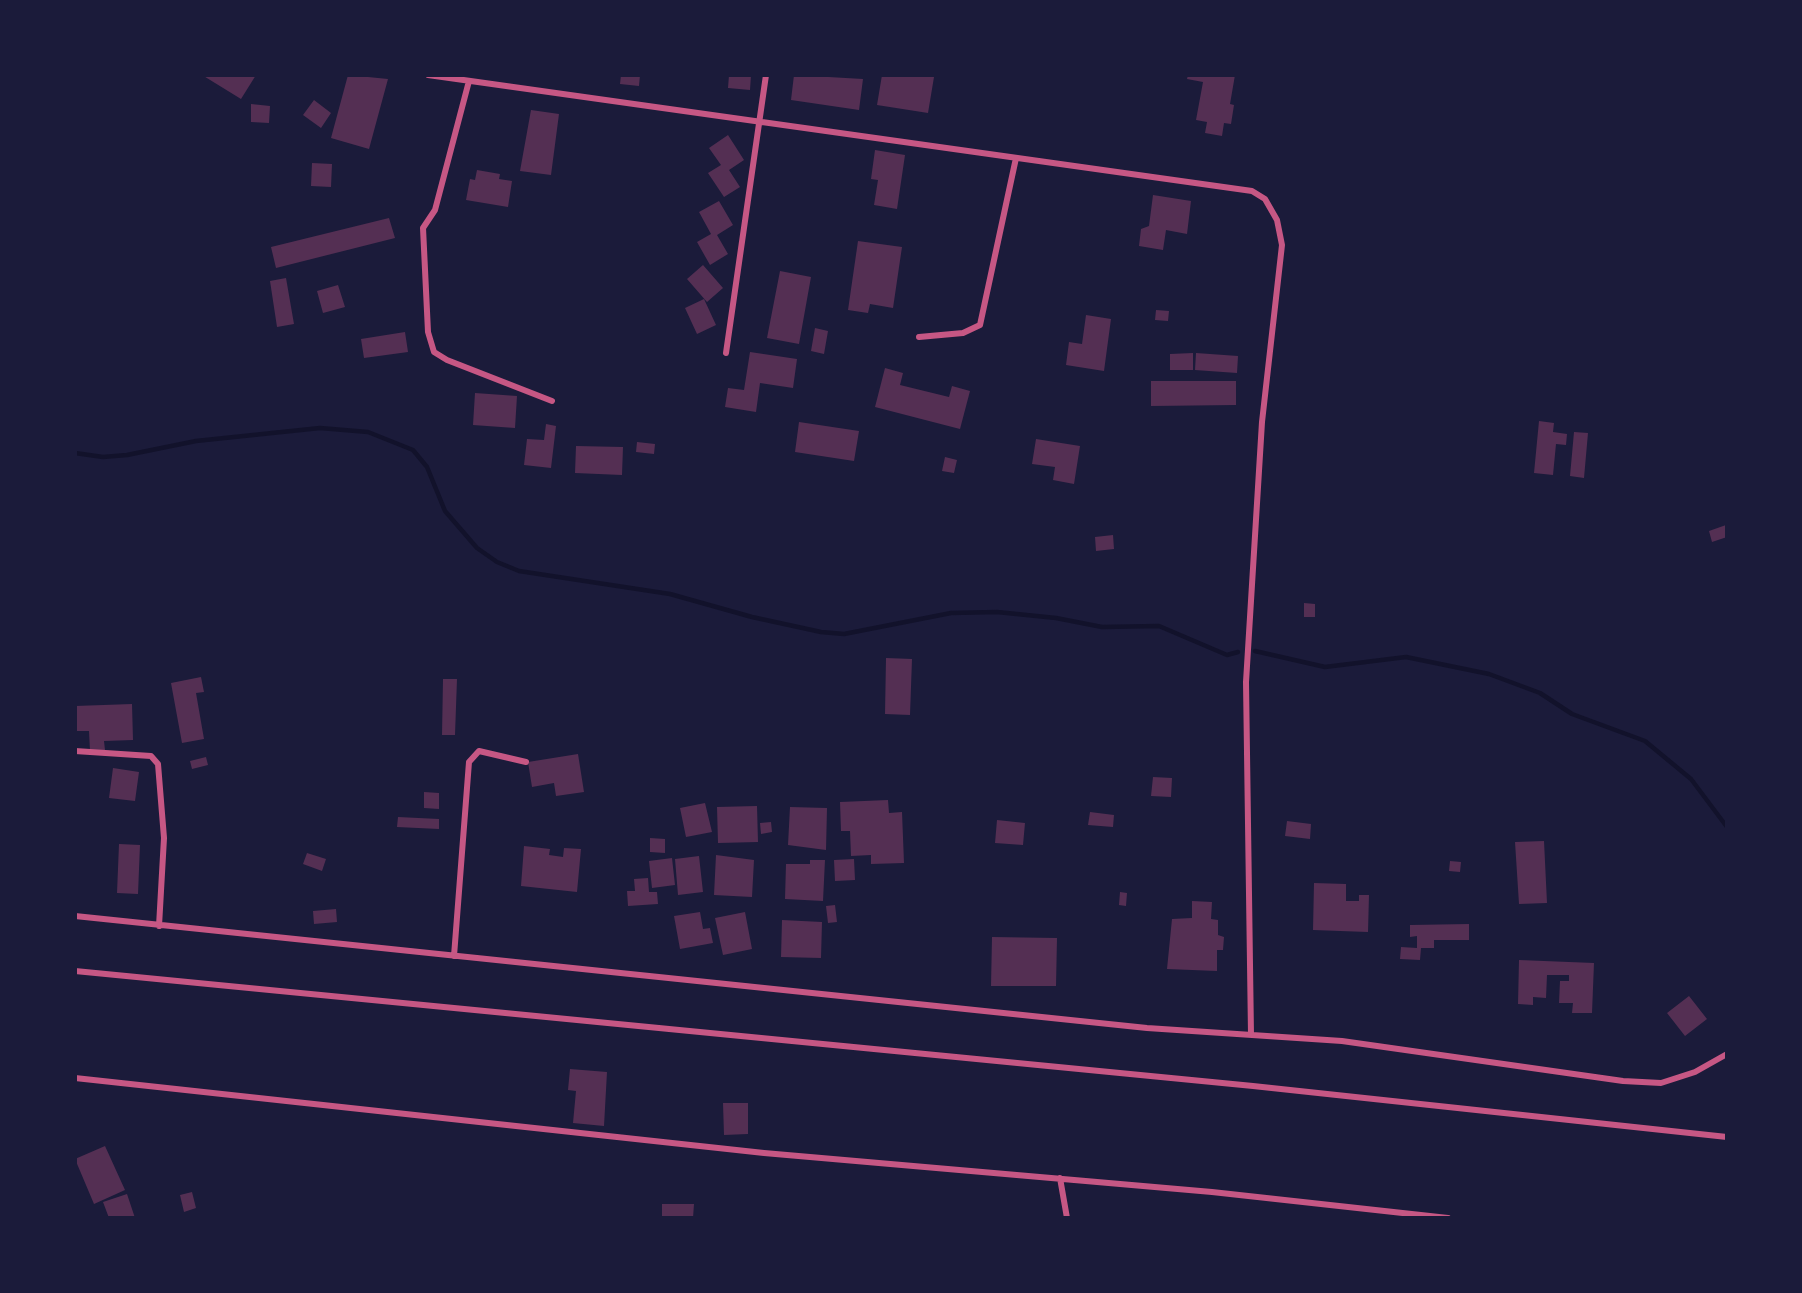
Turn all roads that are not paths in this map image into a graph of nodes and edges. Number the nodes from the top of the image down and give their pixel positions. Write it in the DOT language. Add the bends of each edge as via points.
graph roads {
  1 [pos="428,75"];
  2 [pos="766,75"];
  3 [pos="469,81"];
  4 [pos="760,120"];
  5 [pos="1016,159"];
  6 [pos="919,337"];
  7 [pos="726,353"];
  8 [pos="552,401"];
  9 [pos="75,751"];
  10 [pos="526,762"];
  11 [pos="75,916"];
  12 [pos="159,926"];
  13 [pos="454,956"];
  14 [pos="75,971"];
  15 [pos="1251,1035"];
  16 [pos="1727,1054"];
  17 [pos="75,1077"];
  18 [pos="1727,1137"];
  19 [pos="1060,1178"];
  20 [pos="1067,1218"];
  21 [pos="1448,1218"];
  1 -- 3 [label="street"];
  2 -- 4 [label="street"];
  3 -- 4 [label="street"];
  3 -- 8 [label="street" via="435,210 423,228 428,332 434,352 447,360"];
  4 -- 5 [label="street"];
  4 -- 7 [label="street"];
  5 -- 6 [label="street" via="980,325 962,333"];
  5 -- 15 [label="street" via="1252,191 1265,199 1277,220 1282,245 1262,422 1245,682"];
  9 -- 12 [label="street" via="151,756 158,764 164,838"];
  10 -- 13 [label="street" via="479,751 469,762"];
  11 -- 12 [label="street"];
  12 -- 13 [label="street"];
  13 -- 15 [label="street"];
  14 -- 18 [label="street"];
  15 -- 16 [label="street" via="1342,1041 1661,1083 1695,1072"];
  17 -- 19 [label="street" via="764,1153"];
  19 -- 20 [label="street"];
  19 -- 21 [label="street"];
}
